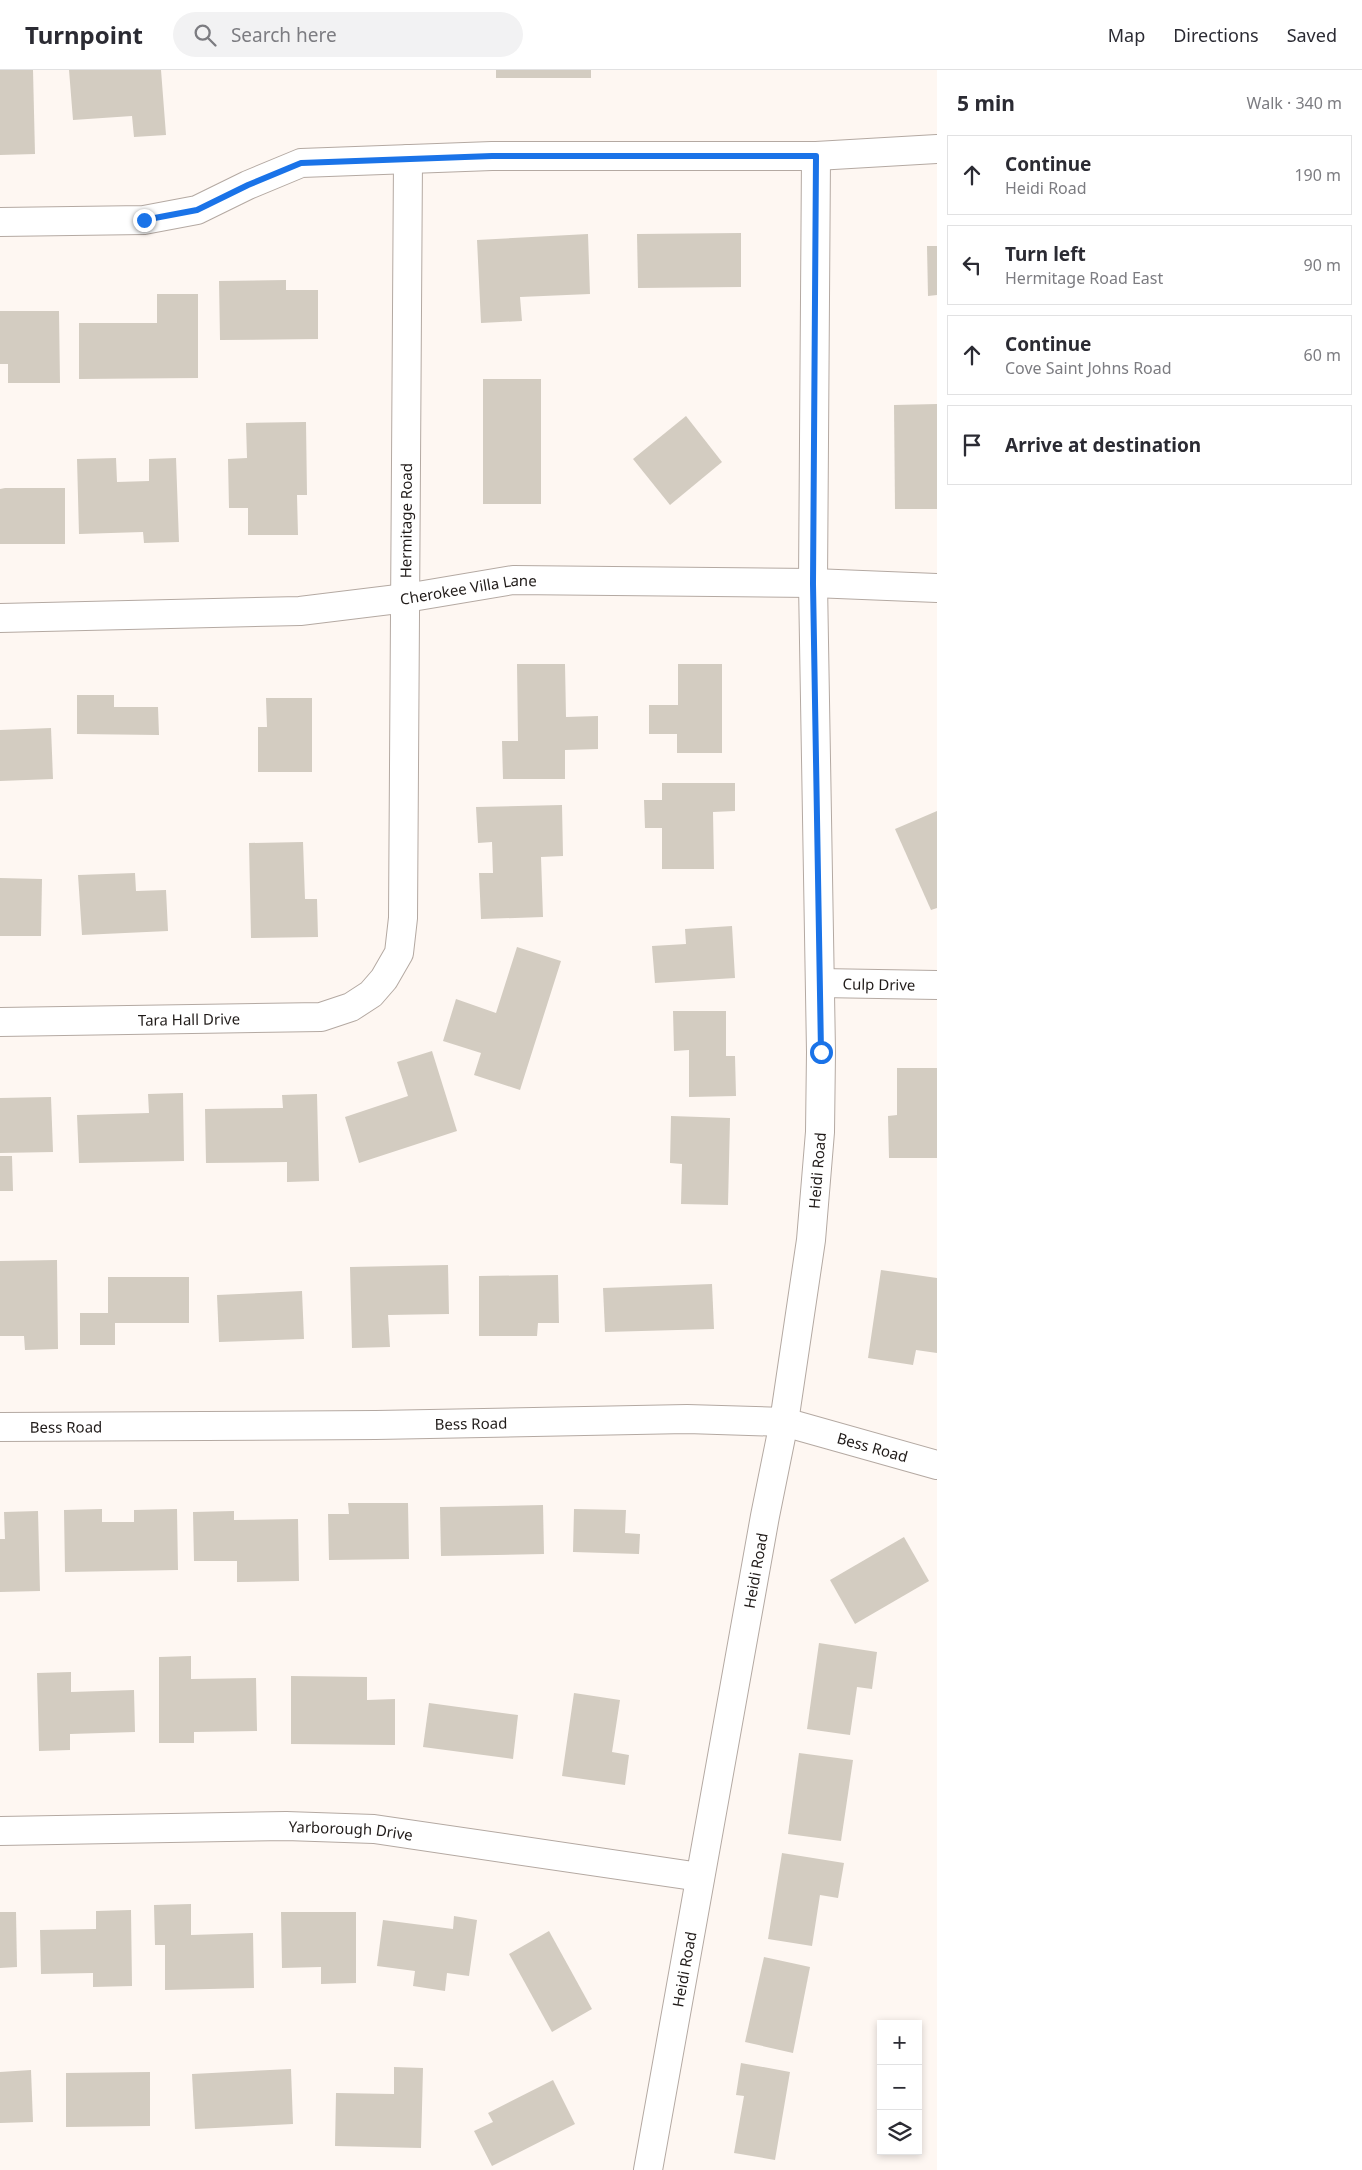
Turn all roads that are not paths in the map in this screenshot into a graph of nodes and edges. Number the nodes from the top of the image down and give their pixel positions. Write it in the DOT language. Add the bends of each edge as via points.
graph roads {
  1 [pos="937,149"];
  2 [pos="816,156"];
  3 [pos="408,159"];
  4 [pos="0,222"];
  5 [pos="813,584"];
  6 [pos="937,588"];
  7 [pos="406,598"];
  8 [pos="0,618"];
  9 [pos="820,983"];
  10 [pos="937,985"];
  11 [pos="372,994"];
  12 [pos="0,1022"];
  13 [pos="784,1422"];
  14 [pos="0,1427"];
  15 [pos="937,1465"];
  16 [pos="0,1831"];
  17 [pos="700,1877"];
  18 [pos="648,2170"];
  1 -- 2 [label="street"];
  2 -- 3 [label="street"];
  2 -- 5 [label="street, Heidi Road"];
  3 -- 4 [label="street" via="301,163 197,210 144,220"];
  3 -- 7 [label="street, Hermitage Road"];
  5 -- 6 [label="street, Cherokee Villa Lane"];
  5 -- 7 [label="street, Cherokee Villa Lane" via="513,580"];
  5 -- 9 [label="street, Heidi Road"];
  7 -- 8 [label="street, Cherokee Villa Lane" via="300,611"];
  7 -- 11 [label="street, Hermitage Road" via="403,918 399,953"];
  9 -- 10 [label="street, Culp Drive"];
  9 -- 13 [label="street, Heidi Road" via="820,1132 811,1240"];
  11 -- 12 [label="street, Tara Hall Drive" via="351,1007 321,1017"];
  13 -- 14 [label="street, Bess Road" via="687,1419"];
  13 -- 15 [label="street, Bess Road"];
  13 -- 17 [label="street, Heidi Road" via="764,1516"];
  16 -- 17 [label="street, Yarborough Drive" via="286,1826 374,1829"];
  17 -- 18 [label="street, Heidi Road"];
}
